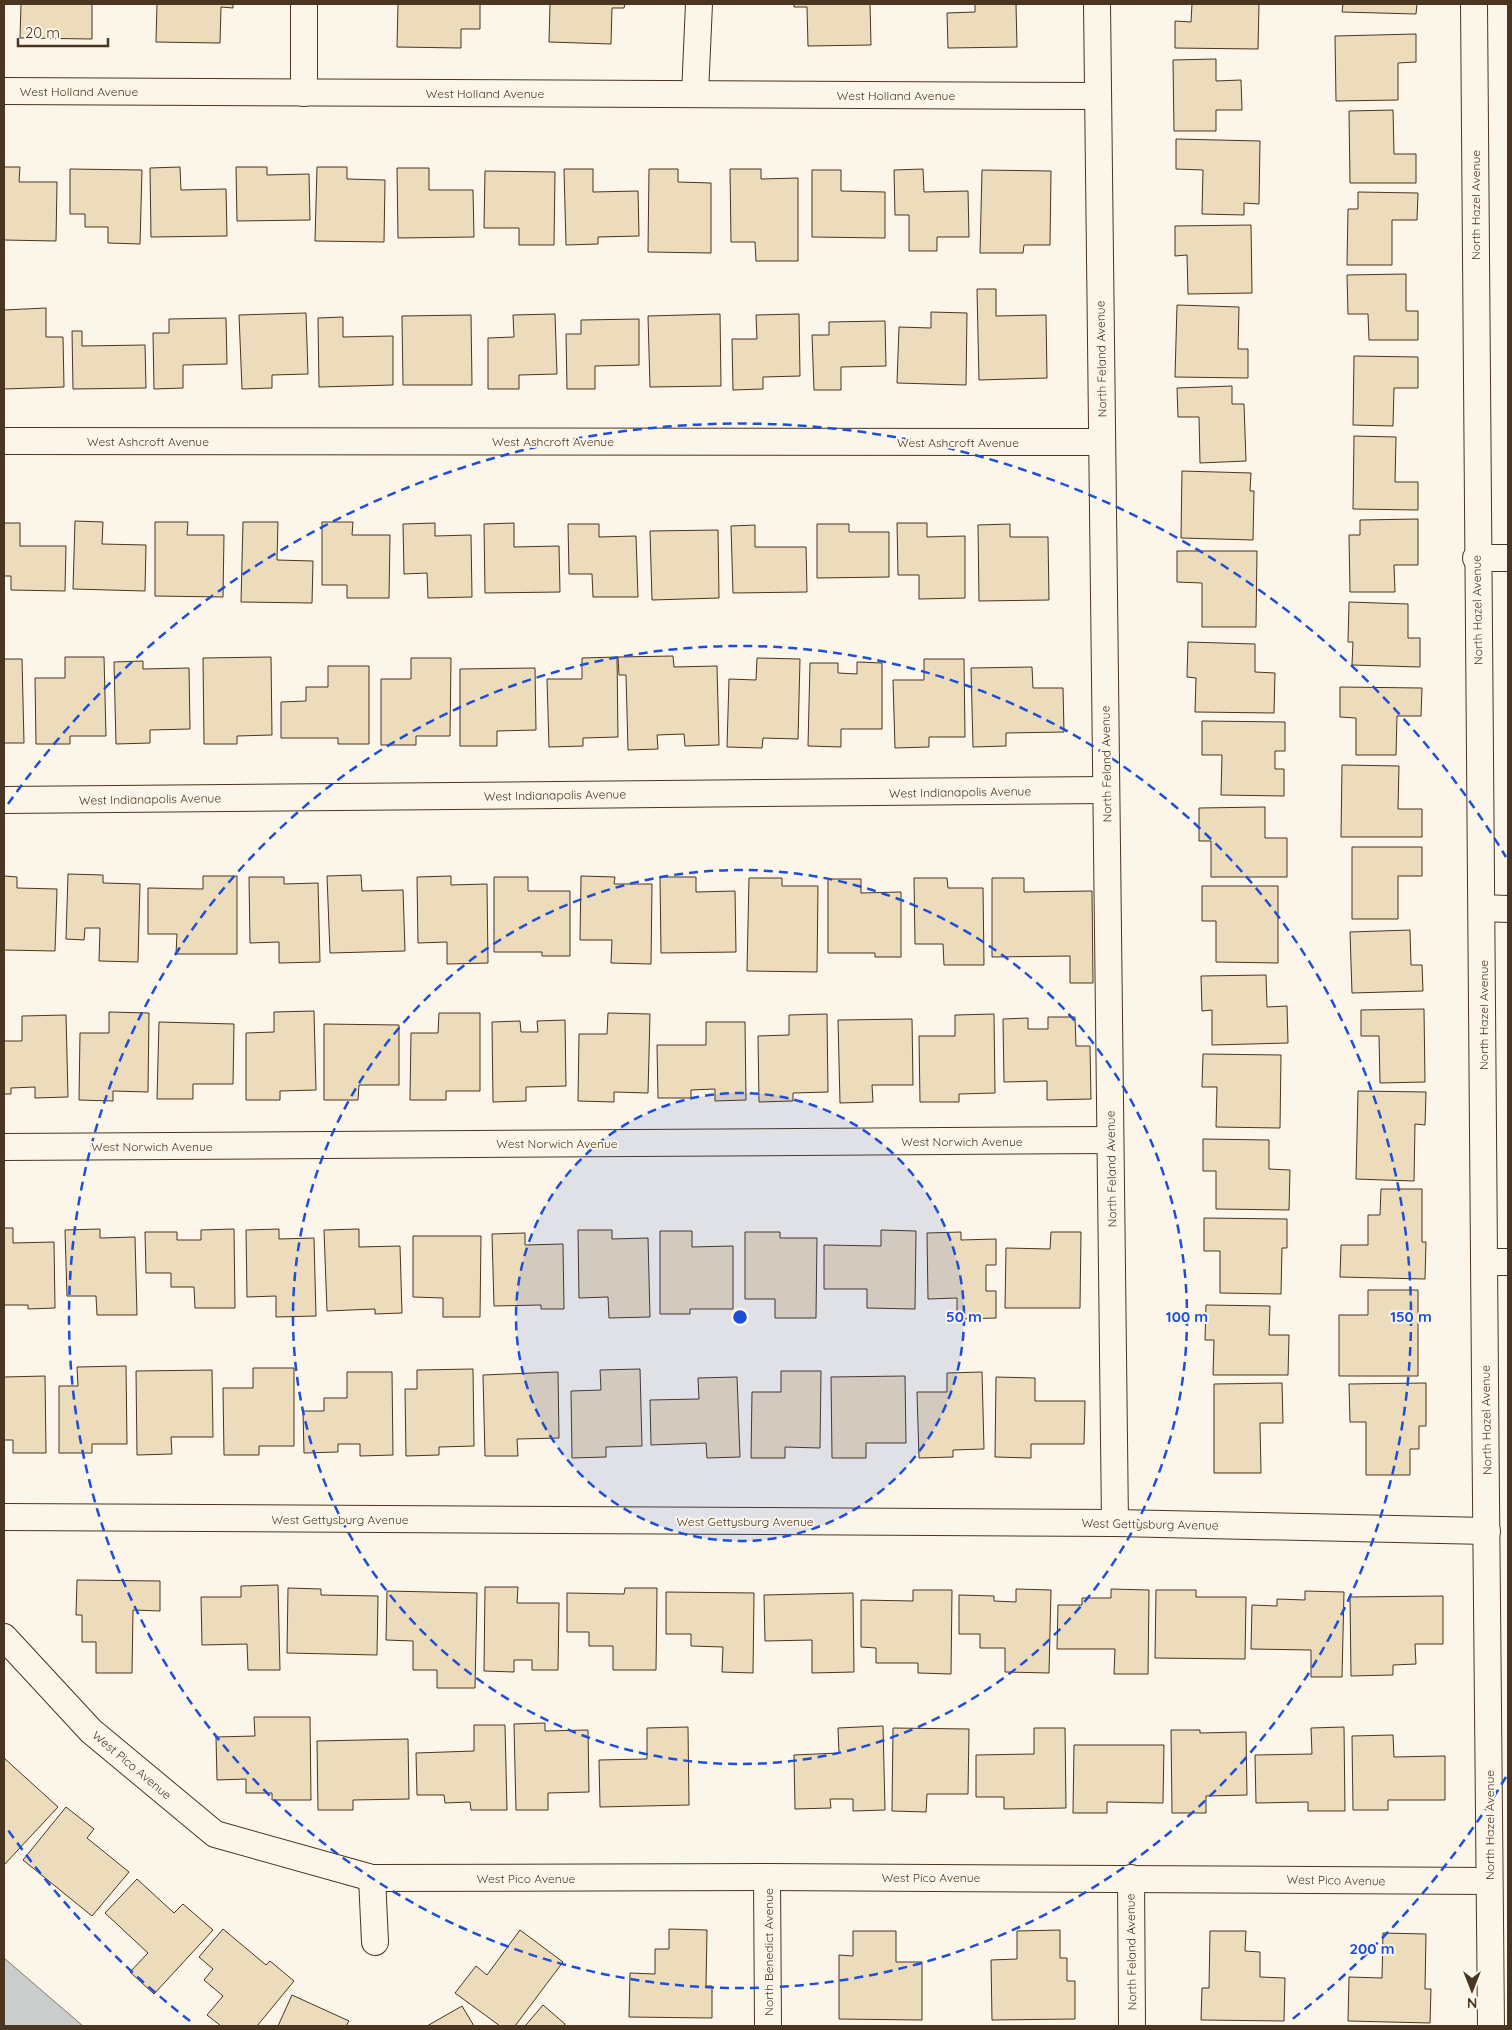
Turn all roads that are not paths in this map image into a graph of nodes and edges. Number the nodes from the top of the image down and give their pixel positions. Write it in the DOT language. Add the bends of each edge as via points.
graph roads {
  1 [pos="304,4"];
  2 [pos="698,4"];
  3 [pos="1097,4"];
  4 [pos="1474,4"];
  5 [pos="4,91"];
  6 [pos="304,92"];
  7 [pos="695,94"];
  8 [pos="1098,96"];
  9 [pos="4,441"];
  10 [pos="1102,442"];
  11 [pos="1476,558"];
  12 [pos="1508,558"];
  13 [pos="1106,790"];
  14 [pos="4,800"];
  15 [pos="1482,908"];
  16 [pos="1508,909"];
  17 [pos="1110,1140"];
  18 [pos="4,1147"];
  19 [pos="1496,1262"];
  20 [pos="4,1517"];
  21 [pos="1115,1523"];
  22 [pos="1487,1531"];
  23 [pos="4,1636"];
  24 [pos="767,1877"];
  25 [pos="372,1878"];
  26 [pos="1130,1878"];
  27 [pos="1489,1881"];
  28 [pos="375,1942"];
  29 [pos="768,2026"];
  30 [pos="1132,2026"];
  31 [pos="1491,2026"];
  1 -- 6 [label="street"];
  2 -- 7 [label="street"];
  3 -- 8 [label="street, North Feland Avenue"];
  4 -- 11 [label="street, North Hazel Avenue"];
  5 -- 6 [label="street, West Holland Avenue"];
  6 -- 7 [label="street, West Holland Avenue"];
  7 -- 8 [label="street, West Holland Avenue"];
  8 -- 10 [label="street, North Feland Avenue"];
  9 -- 10 [label="street, West Ashcroft Avenue"];
  10 -- 13 [label="street, North Feland Avenue"];
  11 -- 12 [label="street"];
  11 -- 15 [label="street, North Hazel Avenue"];
  13 -- 14 [label="street, West Indianapolis Avenue"];
  13 -- 17 [label="street, North Feland Avenue"];
  15 -- 16 [label="street"];
  15 -- 19 [label="street, North Hazel Avenue"];
  17 -- 18 [label="street, West Norwich Avenue"];
  17 -- 21 [label="street, North Feland Avenue"];
  19 -- 22 [label="street, North Hazel Avenue"];
  20 -- 21 [label="street, West Gettysburg Avenue"];
  21 -- 22 [label="street, West Gettysburg Avenue"];
  22 -- 27 [label="street, North Hazel Avenue"];
  23 -- 25 [label="street, West Pico Avenue" via="91,1731 215,1834"];
  24 -- 25 [label="street, West Pico Avenue"];
  24 -- 26 [label="street, West Pico Avenue"];
  24 -- 29 [label="street, North Benedict Avenue"];
  25 -- 28 [label="street"];
  26 -- 27 [label="street, West Pico Avenue"];
  26 -- 30 [label="street, North Feland Avenue"];
  27 -- 31 [label="street, North Hazel Avenue"];
}
